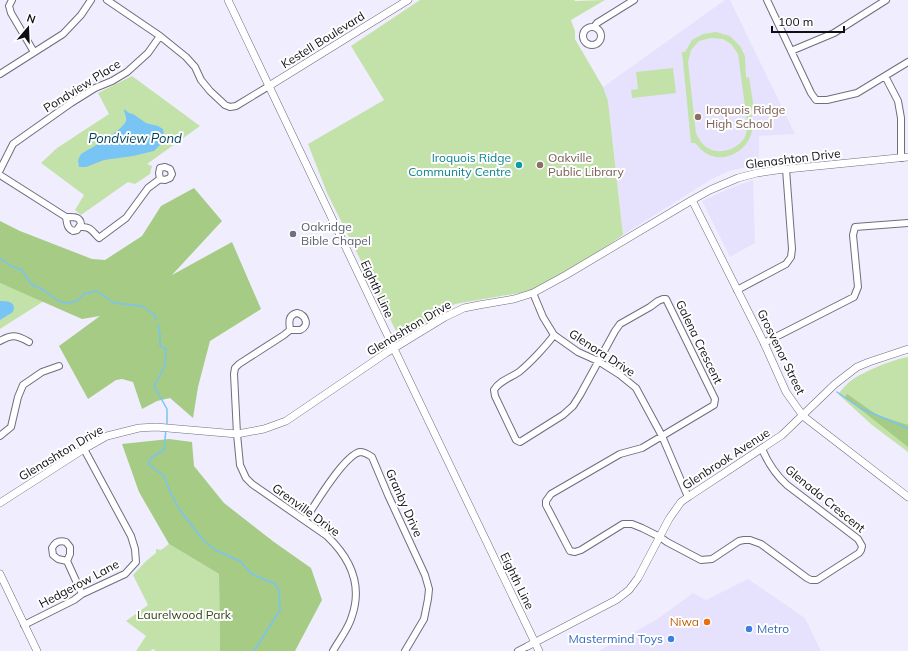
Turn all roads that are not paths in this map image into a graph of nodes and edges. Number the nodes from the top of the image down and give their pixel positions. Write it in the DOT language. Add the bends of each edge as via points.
graph roads {
  1 [pos="12,0"];
  2 [pos="90,0"];
  3 [pos="107,0"];
  4 [pos="228,0"];
  5 [pos="408,0"];
  6 [pos="634,0"];
  7 [pos="766,0"];
  8 [pos="886,0"];
  9 [pos="594,27"];
  10 [pos="160,36"];
  11 [pos="791,51"];
  12 [pos="34,52"];
  13 [pos="908,62"];
  14 [pos="0,74"];
  15 [pos="885,76"];
  16 [pos="269,86"];
  17 [pos="905,158"];
  18 [pos="786,169"];
  19 [pos="0,170"];
  20 [pos="0,175"];
  21 [pos="160,179"];
  22 [pos="692,200"];
  23 [pos="66,217"];
  24 [pos="908,223"];
  25 [pos="80,227"];
  26 [pos="737,290"];
  27 [pos="532,293"];
  28 [pos="290,330"];
  29 [pos="554,335"];
  30 [pos="0,342"];
  31 [pos="29,342"];
  32 [pos="764,343"];
  33 [pos="394,348"];
  34 [pos="908,349"];
  35 [pos="598,361"];
  36 [pos="59,366"];
  37 [pos="803,416"];
  38 [pos="237,434"];
  39 [pos="0,436"];
  40 [pos="662,436"];
  41 [pos="84,449"];
  42 [pos="762,449"];
  43 [pos="688,496"];
  44 [pos="908,497"];
  45 [pos="0,503"];
  46 [pos="305,520"];
  47 [pos="660,537"];
  48 [pos="66,561"];
  49 [pos="0,574"];
  50 [pos="82,594"];
  51 [pos="24,625"];
  52 [pos="535,642"];
  53 [pos="528,646"];
  54 [pos="37,651"];
  55 [pos="333,651"];
  56 [pos="405,651"];
  57 [pos="518,651"];
  58 [pos="539,651"];
  1 -- 12 [label="street" via="9,6 11,13"];
  2 -- 12 [label="street" via="81,15 63,34"];
  3 -- 10 [label="street"];
  4 -- 16 [label="street, Eighth Line"];
  5 -- 16 [label="street, Kestell Boulevard"];
  6 -- 9 [label="street"];
  7 -- 11 [label="street"];
  8 -- 11 [label="street" via="834,33"];
  10 -- 16 [label="street" via="186,57 195,67 201,80 225,105 236,106"];
  10 -- 19 [label="street, Pondview Place" via="148,53 127,72 71,103 13,144"];
  11 -- 15 [label="street" via="816,100 857,93"];
  12 -- 14 [label="street"];
  13 -- 15 [label="street"];
  15 -- 17 [label="street" via="898,101"];
  16 -- 33 [label="street, Eighth Line"];
  17 -- 18 [label="street, Glenashton Drive"];
  18 -- 22 [label="street, Glenashton Drive" via="738,178"];
  18 -- 26 [label="street" via="791,258 786,264"];
  20 -- 23 [label="street"];
  21 -- 25 [label="street" via="148,188 126,218 99,238 89,228"];
  22 -- 26 [label="street, Grosvenor Street"];
  22 -- 27 [label="street, Glenashton Drive"];
  23 -- 25 [label="street" via="79,218"];
  23 -- 25 [label="street" via="70,230 77,230"];
  24 -- 32 [label="street" via="855,228 852,235 858,287 854,297"];
  26 -- 32 [label="street, Grosvenor Street"];
  27 -- 29 [label="street, Glenora Drive"];
  27 -- 33 [label="street, Glenashton Drive" via="464,308"];
  28 -- 38 [label="street, Grenville Drive" via="235,368"];
  29 -- 35 [label="street, Glenora Drive" via="578,352"];
  29 -- 35 [label="street" via="520,371 497,385 494,390 494,396 516,440 520,442 573,406"];
  30 -- 31 [label="street" via="8,337 18,336"];
  32 -- 37 [label="street, Grosvenor Street" via="786,392"];
  33 -- 38 [label="street, Glenashton Drive" via="286,421 264,429"];
  33 -- 52 [label="street, Eighth Line"];
  34 -- 37 [label="street, Glenbrook Avenue" via="857,367 835,384"];
  35 -- 40 [label="street, Glenora Drive" via="636,388"];
  35 -- 40 [label="street, Galena Crescent" via="620,324 658,301 666,300 715,399 714,405"];
  36 -- 39 [label="street" via="42,372 23,385 11,427"];
  37 -- 42 [label="street, Glenbrook Avenue"];
  37 -- 44 [label="street, Grosvenor Street"];
  38 -- 41 [label="street, Glenashton Drive" via="156,427 139,428 107,436"];
  38 -- 46 [label="street, Grenville Drive" via="240,465 246,478"];
  40 -- 43 [label="street, Glenora Drive"];
  40 -- 47 [label="street" via="642,448 620,454 550,494 546,500 546,505 570,551 581,550 623,524 632,524"];
  41 -- 45 [label="street, Glenashton Drive"];
  41 -- 50 [label="street, Hedgerow Lane" via="131,536 136,562 125,574"];
  42 -- 43 [label="street, Glenbrook Avenue"];
  42 -- 47 [label="street, Glenada Crescent" via="778,477 858,539 862,546 859,553 817,580 811,580 802,576 761,544 750,540 738,541 712,559 701,560"];
  43 -- 47 [label="street, Glenbrook Avenue" via="680,502"];
  46 -- 55 [label="street, Grenville Drive" via="336,545 354,576 356,598 352,616"];
  46 -- 56 [label="street, Granby Drive" via="336,474 352,456 360,452 372,457 429,589 424,619"];
  47 -- 52 [label="street, Glenbrook Avenue" via="629,590 616,600"];
  48 -- 50 [label="street"];
  49 -- 51 [label="street"];
  50 -- 51 [label="street, Hedgerow Lane"];
  51 -- 54 [label="street"];
  52 -- 53 [label="street, Glenbrook Avenue"];
  52 -- 58 [label="street, Eighth Line"];
  53 -- 57 [label="street"];
}
